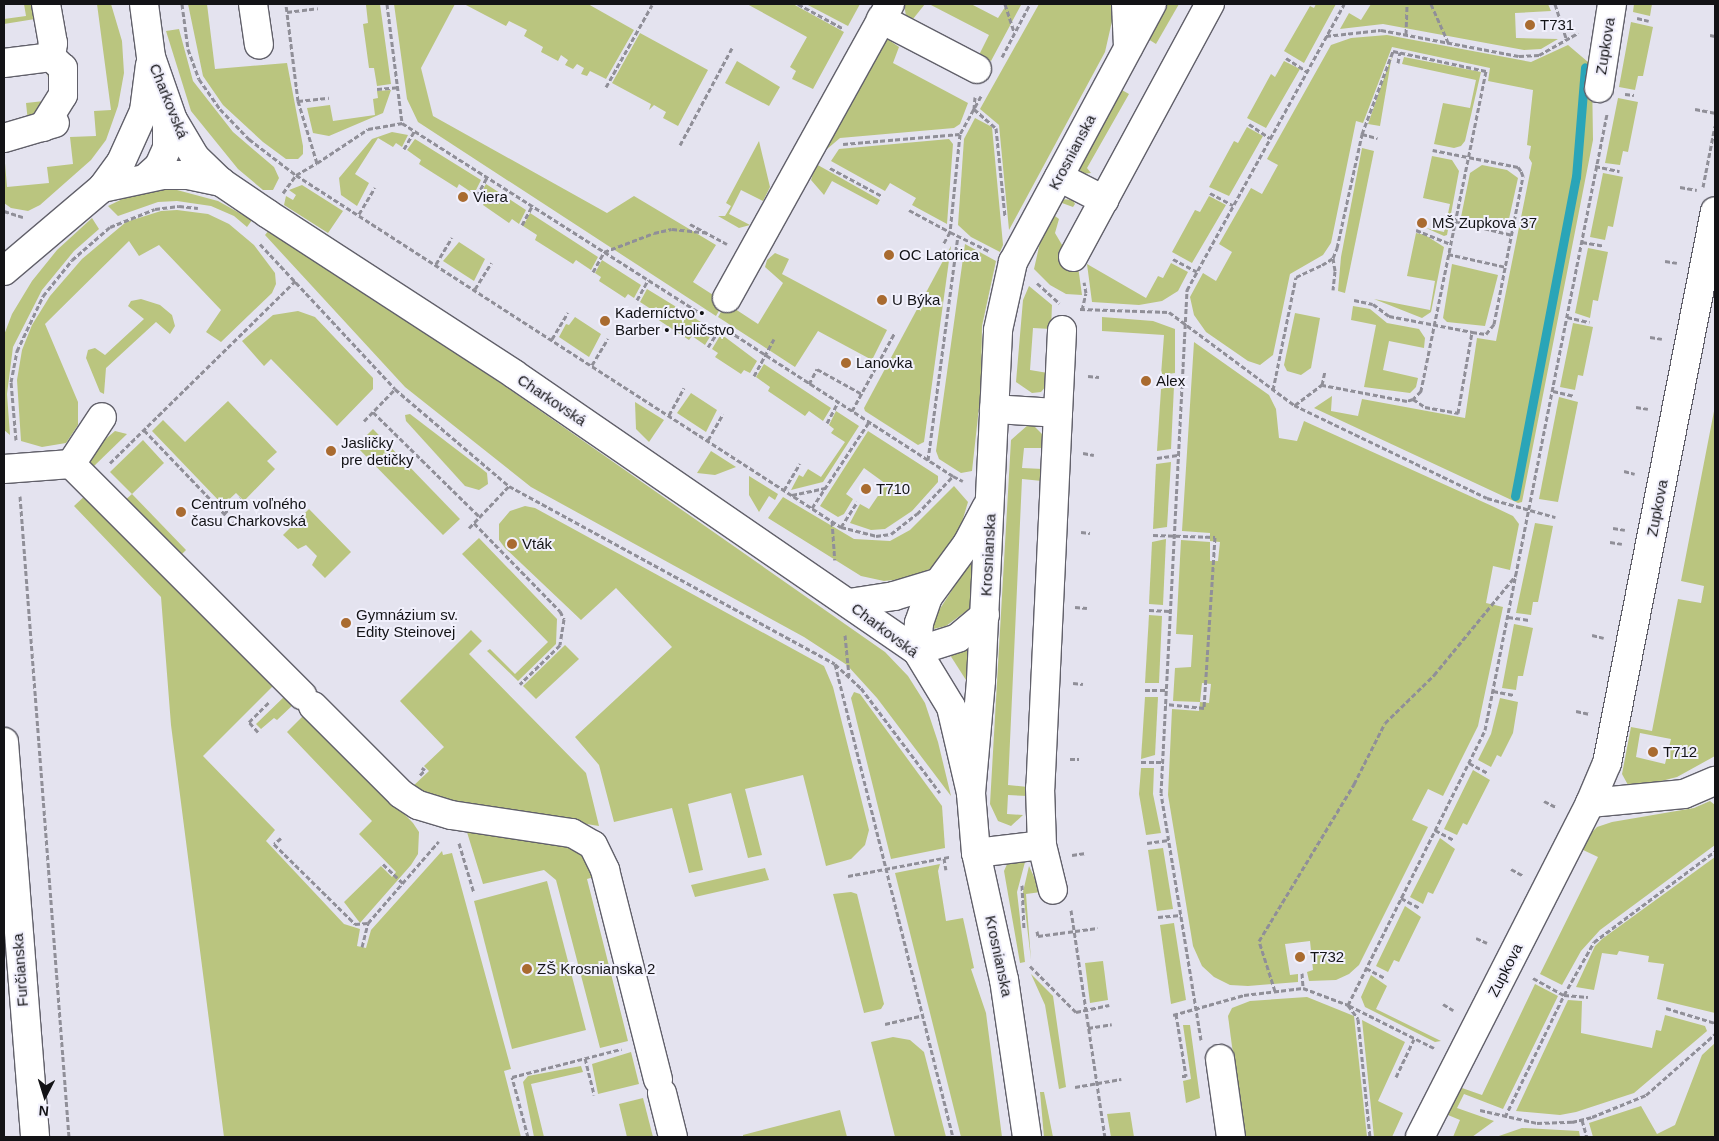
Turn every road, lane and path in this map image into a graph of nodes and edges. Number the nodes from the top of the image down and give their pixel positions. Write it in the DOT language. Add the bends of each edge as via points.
graph roads {
  1 [pos="46,4"];
  2 [pos="144,4"];
  3 [pos="182,4"];
  4 [pos="253,4"];
  5 [pos="286,4"];
  6 [pos="387,4"];
  7 [pos="798,4"];
  8 [pos="1005,4"];
  9 [pos="1030,4"];
  10 [pos="1126,4"];
  11 [pos="1152,4"];
  12 [pos="1210,4"];
  13 [pos="1344,4"];
  14 [pos="1407,4"];
  15 [pos="1431,4"];
  16 [pos="1555,4"];
  17 [pos="652,5"];
  18 [pos="318,8"];
  19 [pos="1612,8"];
  20 [pos="886,11"];
  21 [pos="287,12"];
  22 [pos="844,29"];
  23 [pos="1014,33"];
  24 [pos="1406,34"];
  25 [pos="1710,35"];
  26 [pos="1326,36"];
  27 [pos="1715,36"];
  28 [pos="1567,40"];
  29 [pos="1448,43"];
  30 [pos="259,45"];
  31 [pos="732,48"];
  32 [pos="1128,49"];
  33 [pos="1400,52"];
  34 [pos="51,57"];
  35 [pos="151,57"];
  36 [pos="1286,58"];
  37 [pos="4,63"];
  38 [pos="1398,63"];
  39 [pos="1306,71"];
  40 [pos="987,73"];
  41 [pos="398,87"];
  42 [pos="606,87"];
  43 [pos="1598,88"];
  44 [pos="377,89"];
  45 [pos="329,98"];
  46 [pos="298,101"];
  47 [pos="166,104"];
  48 [pos="974,109"];
  49 [pos="1696,109"];
  50 [pos="1715,112"];
  51 [pos="402,123"];
  52 [pos="1249,124"];
  53 [pos="1715,126"];
  54 [pos="415,130"];
  55 [pos="960,134"];
  56 [pos="1362,134"];
  57 [pos="4,138"];
  58 [pos="1270,138"];
  59 [pos="1377,138"];
  60 [pos="167,142"];
  61 [pos="680,145"];
  62 [pos="129,148"];
  63 [pos="404,149"];
  64 [pos="1433,150"];
  65 [pos="807,156"];
  66 [pos="195,157"];
  67 [pos="1468,157"];
  68 [pos="317,163"];
  69 [pos="1596,166"];
  70 [pos="832,169"];
  71 [pos="1619,172"];
  72 [pos="296,175"];
  73 [pos="148,176"];
  74 [pos="487,177"];
  75 [pos="1059,177"];
  76 [pos="221,182"];
  77 [pos="375,187"];
  78 [pos="1680,187"];
  79 [pos="102,188"];
  80 [pos="1210,193"];
  81 [pos="477,196"];
  82 [pos="882,196"];
  83 [pos="279,199"];
  84 [pos="1104,200"];
  85 [pos="1234,205"];
  86 [pos="532,206"];
  87 [pos="1588,206"];
  88 [pos="203,209"];
  89 [pos="909,210"];
  90 [pos="4,211"];
  91 [pos="1715,211"];
  92 [pos="359,214"];
  93 [pos="30,217"];
  94 [pos="1455,221"];
  95 [pos="690,224"];
  96 [pos="522,225"];
  97 [pos="1416,230"];
  98 [pos="950,232"];
  99 [pos="708,233"];
  100 [pos="1512,235"];
  101 [pos="958,236"];
  102 [pos="452,238"];
  103 [pos="258,242"];
  104 [pos="1582,242"];
  105 [pos="944,243"];
  106 [pos="1450,244"];
  107 [pos="1604,246"];
  108 [pos="604,252"];
  109 [pos="1448,254"];
  110 [pos="751,256"];
  111 [pos="1073,257"];
  112 [pos="1332,258"];
  113 [pos="1173,260"];
  114 [pos="1013,262"];
  115 [pos="492,263"];
  116 [pos="436,264"];
  117 [pos="1506,267"];
  118 [pos="4,271"];
  119 [pos="593,272"];
  120 [pos="1197,272"];
  121 [pos="648,280"];
  122 [pos="295,281"];
  123 [pos="475,289"];
  124 [pos="1332,290"];
  125 [pos="727,298"];
  126 [pos="637,300"];
  127 [pos="1354,300"];
  128 [pos="568,312"];
  129 [pos="1066,315"];
  130 [pos="1567,317"];
  131 [pos="707,318"];
  132 [pos="714,322"];
  133 [pos="1589,322"];
  134 [pos="1184,324"];
  135 [pos="1434,325"];
  136 [pos="721,327"];
  137 [pos="1472,332"];
  138 [pos="894,334"];
  139 [pos="608,338"];
  140 [pos="552,339"];
  141 [pos="774,339"];
  142 [pos="708,347"];
  143 [pos="765,355"];
  144 [pos="592,366"];
  145 [pos="1326,371"];
  146 [pos="754,376"];
  147 [pos="1182,380"];
  148 [pos="1161,382"];
  149 [pos="810,384"];
  150 [pos="1322,385"];
  151 [pos="684,388"];
  152 [pos="395,389"];
  153 [pos="1273,390"];
  154 [pos="1553,391"];
  155 [pos="862,394"];
  156 [pos="1574,396"];
  157 [pos="1413,400"];
  158 [pos="838,402"];
  159 [pos="1294,405"];
  160 [pos="994,409"];
  161 [pos="852,411"];
  162 [pos="373,412"];
  163 [pos="1058,413"];
  164 [pos="723,414"];
  165 [pos="669,415"];
  166 [pos="102,417"];
  167 [pos="364,420"];
  168 [pos="869,422"];
  169 [pos="827,423"];
  170 [pos="144,430"];
  171 [pos="708,440"];
  172 [pos="1178,455"];
  173 [pos="1157,458"];
  174 [pos="928,460"];
  175 [pos="800,463"];
  176 [pos="11,468"];
  177 [pos="80,473"];
  178 [pos="509,486"];
  179 [pos="825,488"];
  180 [pos="784,490"];
  181 [pos="791,495"];
  182 [pos="240,497"];
  183 [pos="991,498"];
  184 [pos="857,502"];
  185 [pos="812,508"];
  186 [pos="1529,512"];
  187 [pos="224,514"];
  188 [pos="480,517"];
  189 [pos="1555,517"];
  190 [pos="474,523"];
  191 [pos="235,526"];
  192 [pos="469,528"];
  193 [pos="841,528"];
  194 [pos="1174,534"];
  195 [pos="1153,535"];
  196 [pos="1517,575"];
  197 [pos="937,583"];
  198 [pos="849,603"];
  199 [pos="1149,610"];
  200 [pos="1170,611"];
  201 [pos="984,615"];
  202 [pos="1508,617"];
  203 [pos="1530,620"];
  204 [pos="917,651"];
  205 [pos="835,664"];
  206 [pos="520,684"];
  207 [pos="1145,690"];
  208 [pos="1166,690"];
  209 [pos="1493,691"];
  210 [pos="1514,696"];
  211 [pos="1166,704"];
  212 [pos="263,708"];
  213 [pos="258,732"];
  214 [pos="4,742"];
  215 [pos="1141,762"];
  216 [pos="1163,762"];
  217 [pos="1469,763"];
  218 [pos="1488,772"];
  219 [pos="1715,781"];
  220 [pos="958,796"];
  221 [pos="1544,801"];
  222 [pos="1590,803"];
  223 [pos="1564,810"];
  224 [pos="457,821"];
  225 [pos="1435,830"];
  226 [pos="282,838"];
  227 [pos="1169,840"];
  228 [pos="1454,840"];
  229 [pos="1147,843"];
  230 [pos="1042,845"];
  231 [pos="949,847"];
  232 [pos="1715,851"];
  233 [pos="976,853"];
  234 [pos="944,858"];
  235 [pos="383,864"];
  236 [pos="885,868"];
  237 [pos="946,870"];
  238 [pos="848,876"];
  239 [pos="404,883"];
  240 [pos="1022,883"];
  241 [pos="1053,890"];
  242 [pos="474,893"];
  243 [pos="1401,898"];
  244 [pos="1420,908"];
  245 [pos="1181,915"];
  246 [pos="1158,918"];
  247 [pos="368,923"];
  248 [pos="1097,928"];
  249 [pos="1037,932"];
  250 [pos="1025,936"];
  251 [pos="362,947"];
  252 [pos="1366,968"];
  253 [pos="1027,970"];
  254 [pos="1302,973"];
  255 [pos="1385,978"];
  256 [pos="1538,980"];
  257 [pos="1303,988"];
  258 [pos="1275,990"];
  259 [pos="1564,995"];
  260 [pos="1588,997"];
  261 [pos="1109,1005"];
  262 [pos="1348,1005"];
  263 [pos="1666,1008"];
  264 [pos="1197,1011"];
  265 [pos="923,1015"];
  266 [pos="1715,1023"];
  267 [pos="885,1024"];
  268 [pos="1112,1024"];
  269 [pos="1088,1028"];
  270 [pos="1715,1034"];
  271 [pos="1414,1039"];
  272 [pos="630,1046"];
  273 [pos="1441,1051"];
  274 [pos="585,1058"];
  275 [pos="1220,1059"];
  276 [pos="1182,1076"];
  277 [pos="1396,1077"];
  278 [pos="1121,1080"];
  279 [pos="1075,1087"];
  280 [pos="594,1095"];
  281 [pos="1480,1110"];
  282 [pos="1505,1117"];
  283 [pos="1582,1120"];
  284 [pos="35,1137"];
  285 [pos="69,1137"];
  286 [pos="528,1137"];
  287 [pos="673,1137"];
  288 [pos="954,1137"];
  289 [pos="1027,1137"];
  290 [pos="1231,1137"];
  291 [pos="1370,1137"];
  292 [pos="1420,1137"];
  293 [pos="1587,1137"];
  1 -- 34 [label="street" via="53,43"];
  2 -- 35 [label="street, Charkovská"];
  3 -- 72 [label="path" via="188,49 198,79 249,139"];
  4 -- 30 [label="street"];
  5 -- 21 [label="path"];
  6 -- 41 [label="path"];
  7 -- 22 [label="path"];
  8 -- 23 [label="path"];
  9 -- 23 [label="path"];
  10 -- 32 [label="street"];
  11 -- 32 [label="street, Krosnianska"];
  12 -- 84 [label="street"];
  13 -- 26 [label="path"];
  14 -- 24 [label="path"];
  15 -- 29 [label="path"];
  16 -- 28 [label="path"];
  17 -- 42 [label="path"];
  18 -- 21 [label="path"];
  19 -- 28 [label="path"];
  19 -- 43 [label="street, Zupkova"];
  20 -- 40 [label="street"];
  20 -- 65 [label="street"];
  21 -- 46 [label="path"];
  23 -- 40 [label="path"];
  24 -- 26 [label="path" via="1381,30"];
  24 -- 29 [label="path"];
  25 -- 27 [label="path"];
  26 -- 39 [label="path"];
  28 -- 29 [label="path" via="1539,55 1520,56"];
  31 -- 61 [label="path"];
  32 -- 75 [label="street, Krosnianska"];
  33 -- 38 [label="path"];
  33 -- 56 [label="path" via="1393,51"];
  33 -- 67 [label="path" via="1486,70"];
  34 -- 37 [label="street" via="39,56"];
  34 -- 57 [label="street" via="63,68 65,86 49,125"];
  35 -- 47 [label="street, Charkovská"];
  35 -- 62 [label="street" via="147,97"];
  36 -- 39 [label="path"];
  39 -- 58 [label="path"];
  40 -- 48 [label="path"];
  41 -- 44 [label="path"];
  41 -- 51 [label="path"];
  45 -- 46 [label="path"];
  46 -- 68 [label="path"];
  47 -- 60 [label="street"];
  47 -- 66 [label="street, Charkovská"];
  48 -- 55 [label="path"];
  48 -- 114 [label="path" via="996,128"];
  49 -- 50 [label="path"];
  51 -- 54 [label="path"];
  51 -- 68 [label="path" via="368,129"];
  52 -- 58 [label="path"];
  53 -- 78 [label="path" via="1702,190"];
  54 -- 63 [label="path"];
  54 -- 74 [label="path"];
  55 -- 65 [label="path" via="838,145 821,163"];
  55 -- 98 [label="path"];
  56 -- 59 [label="path"];
  56 -- 112 [label="path"];
  58 -- 85 [label="path"];
  60 -- 62 [label="street" via="144,141"];
  60 -- 66 [label="street"];
  60 -- 73 [label="street" via="164,158"];
  62 -- 79 [label="street"];
  64 -- 67 [label="path"];
  65 -- 110 [label="street"];
  66 -- 76 [label="street, Charkovská"];
  67 -- 94 [label="path"];
  67 -- 100 [label="path" via="1518,167 1521,171"];
  68 -- 72 [label="path"];
  69 -- 71 [label="path"];
  70 -- 82 [label="path"];
  72 -- 83 [label="path"];
  72 -- 92 [label="path"];
  73 -- 76 [label="street" via="188,175"];
  73 -- 79 [label="street"];
  74 -- 81 [label="path"];
  74 -- 86 [label="path"];
  75 -- 84 [label="street"];
  75 -- 114 [label="street, Krosnianska"];
  76 -- 198 [label="street, Charkovská" via="522,379"];
  77 -- 92 [label="path"];
  79 -- 118 [label="street"];
  80 -- 85 [label="path"];
  84 -- 111 [label="street"];
  85 -- 120 [label="path"];
  86 -- 96 [label="path"];
  86 -- 108 [label="path"];
  87 -- 104 [label="path"];
  88 -- 176 [label="path" via="179,206 155,209 110,227 72,260 43,296 17,351 12,382"];
  89 -- 98 [label="path"];
  90 -- 93 [label="path"];
  91 -- 222 [label="street, Zupkova" via="1611,745"];
  92 -- 116 [label="path"];
  94 -- 100 [label="path"];
  94 -- 106 [label="path"];
  95 -- 99 [label="path"];
  97 -- 106 [label="path"];
  98 -- 101 [label="path"];
  98 -- 105 [label="path"];
  99 -- 108 [label="path" via="672,229"];
  99 -- 110 [label="path"];
  100 -- 117 [label="path"];
  101 -- 114 [label="path"];
  101 -- 174 [label="path"];
  102 -- 116 [label="path"];
  103 -- 122 [label="path"];
  104 -- 107 [label="path"];
  104 -- 130 [label="path"];
  106 -- 109 [label="path"];
  108 -- 119 [label="path"];
  108 -- 121 [label="path"];
  109 -- 117 [label="path"];
  109 -- 135 [label="path"];
  110 -- 125 [label="street"];
  112 -- 124 [label="path" via="1336,271"];
  112 -- 153 [label="path" via="1296,277"];
  113 -- 120 [label="path"];
  114 -- 129 [label="path"];
  114 -- 160 [label="street, Krosnianska" via="998,330"];
  115 -- 123 [label="path"];
  116 -- 123 [label="path"];
  117 -- 137 [label="path" via="1494,324 1486,334"];
  120 -- 134 [label="path" via="1187,290"];
  121 -- 126 [label="path"];
  121 -- 131 [label="path"];
  122 -- 152 [label="path"];
  122 -- 170 [label="path"];
  123 -- 140 [label="path"];
  127 -- 135 [label="path" via="1372,304 1389,316"];
  128 -- 140 [label="path"];
  129 -- 134 [label="path" via="1169,312"];
  129 -- 163 [label="street"];
  130 -- 133 [label="path"];
  130 -- 154 [label="path"];
  132 -- 136 [label="path"];
  134 -- 147 [label="path"];
  134 -- 153 [label="path"];
  135 -- 137 [label="path"];
  135 -- 157 [label="path" via="1421,391"];
  136 -- 142 [label="path"];
  136 -- 143 [label="path"];
  137 -- 157 [label="path" via="1458,413 1425,407"];
  138 -- 155 [label="path"];
  139 -- 144 [label="path"];
  140 -- 144 [label="path"];
  141 -- 143 [label="path"];
  143 -- 146 [label="path"];
  143 -- 149 [label="path"];
  144 -- 165 [label="path"];
  145 -- 150 [label="path"];
  147 -- 148 [label="path"];
  147 -- 172 [label="path"];
  149 -- 155 [label="path" via="817,369"];
  149 -- 158 [label="path"];
  150 -- 157 [label="path"];
  150 -- 159 [label="path"];
  151 -- 165 [label="path"];
  152 -- 162 [label="path"];
  152 -- 178 [label="path"];
  153 -- 159 [label="path"];
  154 -- 156 [label="path"];
  154 -- 186 [label="path"];
  155 -- 161 [label="path"];
  158 -- 161 [label="path"];
  158 -- 169 [label="path"];
  159 -- 186 [label="path" via="1487,498"];
  160 -- 163 [label="street"];
  160 -- 183 [label="street, Krosnianska"];
  161 -- 168 [label="path"];
  162 -- 167 [label="path"];
  162 -- 188 [label="path"];
  163 -- 230 [label="street" via="1041,778"];
  164 -- 171 [label="path"];
  165 -- 171 [label="path"];
  166 -- 177 [label="street"];
  168 -- 174 [label="path"];
  168 -- 179 [label="path"];
  170 -- 177 [label="path"];
  170 -- 187 [label="path"];
  171 -- 180 [label="path"];
  172 -- 173 [label="path"];
  172 -- 194 [label="path"];
  174 -- 193 [label="path" via="953,476 905,525 891,534 876,536"];
  175 -- 180 [label="path"];
  176 -- 177 [label="street"];
  176 -- 285 [label="path"];
  177 -- 224 [label="street" via="405,798"];
  178 -- 188 [label="path"];
  178 -- 205 [label="path"];
  179 -- 181 [label="path"];
  179 -- 185 [label="path"];
  180 -- 181 [label="path"];
  181 -- 185 [label="path"];
  182 -- 187 [label="path"];
  183 -- 197 [label="street" via="967,544"];
  183 -- 201 [label="street, Krosnianska"];
  184 -- 193 [label="path"];
  185 -- 193 [label="path"];
  186 -- 189 [label="path"];
  186 -- 196 [label="path"];
  187 -- 191 [label="path"];
  188 -- 190 [label="path"];
  190 -- 192 [label="path"];
  190 -- 206 [label="path" via="560,611 564,619 560,645"];
  194 -- 195 [label="path"];
  194 -- 200 [label="path"];
  194 -- 211 [label="path" via="1215,537 1204,708"];
  196 -- 202 [label="path"];
  196 -- 258 [label="path" via="1434,675 1385,723 1354,784 1259,941"];
  197 -- 198 [label="street" via="894,596"];
  197 -- 204 [label="street" via="918,623"];
  198 -- 204 [label="street, Charkovská"];
  199 -- 200 [label="path"];
  200 -- 208 [label="path"];
  201 -- 204 [label="street" via="958,638"];
  201 -- 220 [label="street, Krosnianska"];
  202 -- 203 [label="path"];
  202 -- 209 [label="path"];
  204 -- 220 [label="street, Charkovská" via="951,707"];
  205 -- 220 [label="path" via="861,688"];
  205 -- 236 [label="path"];
  207 -- 208 [label="path"];
  208 -- 211 [label="path"];
  209 -- 210 [label="path"];
  209 -- 217 [label="path" via="1485,730"];
  211 -- 216 [label="path"];
  212 -- 213 [label="path" via="249,722"];
  214 -- 284 [label="street, Furčianska"];
  215 -- 216 [label="path"];
  216 -- 227 [label="path" via="1161,793"];
  217 -- 218 [label="path"];
  217 -- 225 [label="path"];
  219 -- 222 [label="street" via="1684,794"];
  220 -- 233 [label="street, Krosnianska"];
  221 -- 223 [label="path"];
  222 -- 292 [label="street, Zupkova"];
  224 -- 239 [label="path"];
  224 -- 242 [label="path"];
  224 -- 287 [label="street" via="572,833 593,845 605,870"];
  225 -- 228 [label="path"];
  225 -- 243 [label="path"];
  226 -- 247 [label="path" via="274,844 355,924"];
  227 -- 229 [label="path"];
  227 -- 245 [label="path"];
  230 -- 233 [label="street"];
  230 -- 241 [label="street"];
  231 -- 234 [label="path" via="950,857"];
  232 -- 259 [label="path" via="1594,942"];
  233 -- 289 [label="street, Krosnianska" via="1006,989"];
  234 -- 236 [label="path"];
  234 -- 237 [label="path"];
  235 -- 239 [label="path"];
  236 -- 238 [label="path"];
  236 -- 265 [label="path"];
  239 -- 247 [label="path"];
  240 -- 250 [label="path" via="1020,892"];
  243 -- 244 [label="path"];
  243 -- 252 [label="path"];
  245 -- 246 [label="path"];
  245 -- 264 [label="path"];
  247 -- 251 [label="path"];
  248 -- 249 [label="path" via="1038,936"];
  252 -- 255 [label="path"];
  252 -- 262 [label="path"];
  253 -- 261 [label="path" via="1027,963 1076,1012"];
  254 -- 257 [label="path"];
  256 -- 259 [label="path"];
  257 -- 258 [label="path"];
  257 -- 262 [label="path"];
  258 -- 264 [label="path" via="1222,1001"];
  259 -- 260 [label="path"];
  259 -- 282 [label="path"];
  262 -- 271 [label="path"];
  262 -- 291 [label="path" via="1358,1019"];
  263 -- 266 [label="path"];
  264 -- 276 [label="path" via="1175,1015 1186,1076"];
  265 -- 267 [label="path"];
  265 -- 288 [label="path"];
  268 -- 269 [label="path"];
  270 -- 283 [label="path" via="1646,1095 1620,1108"];
  271 -- 273 [label="path"];
  271 -- 277 [label="path"];
  272 -- 274 [label="path"];
  274 -- 280 [label="path"];
  274 -- 286 [label="path" via="512,1077"];
  275 -- 290 [label="street"];
  278 -- 279 [label="path"];
  281 -- 282 [label="path"];
  282 -- 283 [label="path" via="1546,1123"];
  283 -- 293 [label="path"];
}
